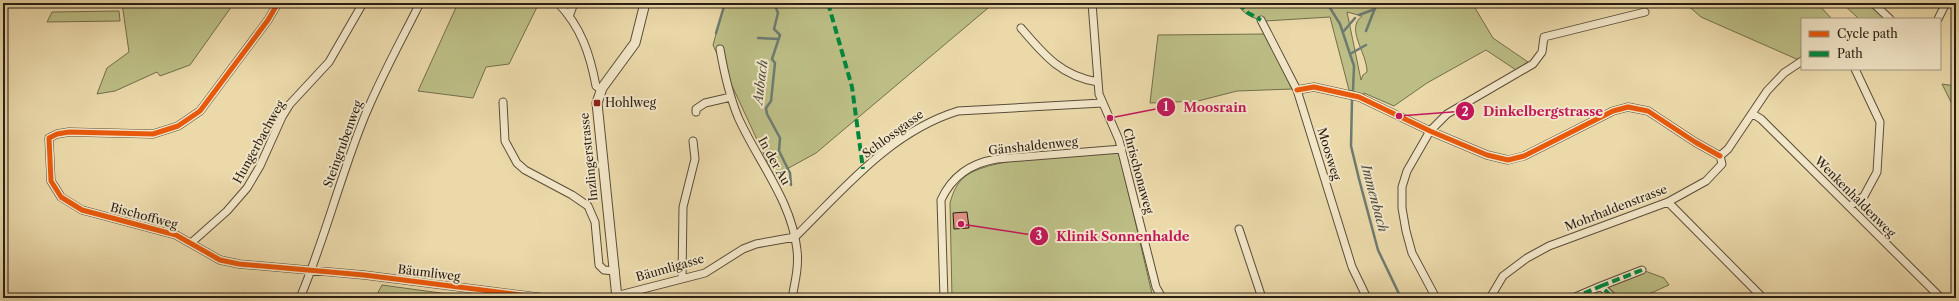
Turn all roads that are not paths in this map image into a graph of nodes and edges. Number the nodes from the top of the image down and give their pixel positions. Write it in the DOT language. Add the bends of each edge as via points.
graph roads {
  1 [pos="278,3"];
  2 [pos="363,3"];
  3 [pos="420,3"];
  4 [pos="558,3"];
  5 [pos="574,3"];
  6 [pos="645,3"];
  7 [pos="1092,3"];
  8 [pos="1874,3"];
  9 [pos="1946,3"];
  10 [pos="1645,12"];
  11 [pos="570,14"];
  12 [pos="1889,18"];
  13 [pos="1938,18"];
  14 [pos="1262,20"];
  15 [pos="1021,28"];
  16 [pos="720,49"];
  17 [pos="1801,62"];
  18 [pos="1855,70"];
  19 [pos="1098,82"];
  20 [pos="600,89"];
  21 [pos="1297,90"];
  22 [pos="731,97"];
  23 [pos="503,102"];
  24 [pos="1102,103"];
  25 [pos="696,112"];
  26 [pos="1753,114"];
  27 [pos="1430,131"];
  28 [pos="693,141"];
  29 [pos="1122,150"];
  30 [pos="1720,156"];
  31 [pos="1668,202"];
  32 [pos="1850,206"];
  33 [pos="1239,229"];
  34 [pos="795,237"];
  35 [pos="190,243"];
  36 [pos="1642,270"];
  37 [pos="312,271"];
  38 [pos="615,271"];
  39 [pos="682,278"];
  40 [pos="1601,286"];
  41 [pos="614,297"];
  42 [pos="300,298"];
  43 [pos="545,298"];
  44 [pos="792,298"];
  45 [pos="944,298"];
  46 [pos="1162,298"];
  47 [pos="1262,298"];
  48 [pos="1367,298"];
  49 [pos="1436,298"];
  50 [pos="1490,298"];
  51 [pos="1573,298"];
  52 [pos="1613,298"];
  53 [pos="1763,298"];
  54 [pos="1941,298"];
  1 -- 35 [label="street, Bischoffweg" via="200,111 187,121 169,130 141,135 79,132 57,133 49,138 51,181 61,197 82,210 176,234"];
  2 -- 35 [label="street, Hungerbachweg" via="329,62 290,104 247,188 227,211"];
  3 -- 37 [label="street, Steingrubenweg" via="361,124"];
  4 -- 11 [label="street"];
  5 -- 11 [label="street"];
  6 -- 20 [label="street" via="632,50"];
  7 -- 19 [label="street, Chrischonaweg"];
  8 -- 12 [label="street"];
  9 -- 13 [label="street"];
  10 -- 27 [label="street" via="1544,37 1545,46 1542,54 1533,64 1448,114"];
  11 -- 20 [label="street" via="589,52 596,86"];
  14 -- 21 [label="street, Moosweg"];
  15 -- 19 [label="street" via="1061,71 1087,81"];
  16 -- 22 [label="street, In der Au"];
  17 -- 26 [label="street, Mohrhaldenstrasse" via="1784,73 1766,91"];
  18 -- 32 [label="street" via="1880,122 1876,172 1864,196"];
  19 -- 24 [label="street, Chrischonaweg"];
  20 -- 38 [label="street, Inzlingerstrasse" via="597,103"];
  21 -- 27 [label="street" via="1314,87 1359,96"];
  21 -- 48 [label="street, Moosweg" via="1352,267"];
  22 -- 25 [label="street" via="704,102"];
  22 -- 34 [label="street, In der Au" via="741,124 784,201"];
  23 -- 38 [label="street" via="503,134 511,154 525,170 588,206 596,222 599,265 604,270"];
  24 -- 29 [label="street, Chrischonaweg"];
  24 -- 34 [label="street, Schlossgasse" via="958,111 938,116 914,129 863,169"];
  26 -- 30 [label="street, Mohrhaldenstrasse"];
  26 -- 32 [label="street, Wenkenhaldenweg"];
  27 -- 30 [label="street" via="1487,155 1508,160 1524,156 1613,111 1636,107 1648,111 1700,146"];
  27 -- 49 [label="street" via="1407,171 1402,187 1402,208 1412,253"];
  28 -- 39 [label="street" via="695,159 683,207"];
  29 -- 45 [label="street, Gänshaldenweg" via="997,159 968,168 957,176 946,189 942,200"];
  29 -- 46 [label="street, Chrischonaweg" via="1156,287"];
  30 -- 31 [label="street, Mohrhaldenstrasse" via="1722,164 1706,181"];
  31 -- 50 [label="street, Mohrhaldenstrasse" via="1549,246 1503,276"];
  31 -- 53 [label="street"];
  32 -- 54 [label="street, Wenkenhaldenweg"];
  33 -- 47 [label="street"];
  34 -- 39 [label="street, Bäumligasse" via="756,244 743,249 705,273"];
  34 -- 44 [label="street, In der Au" via="798,266"];
  35 -- 37 [label="street, Bischoffweg" via="220,260"];
  36 -- 40 [label="street"];
  37 -- 42 [label="street, Steingrubenweg"];
  37 -- 43 [label="street, Bäumliweg" via="364,275"];
  38 -- 41 [label="street, Inzlingerstrasse"];
  39 -- 41 [label="street, Bäumligasse"];
  40 -- 51 [label="street"];
  40 -- 52 [label="street"];
}
